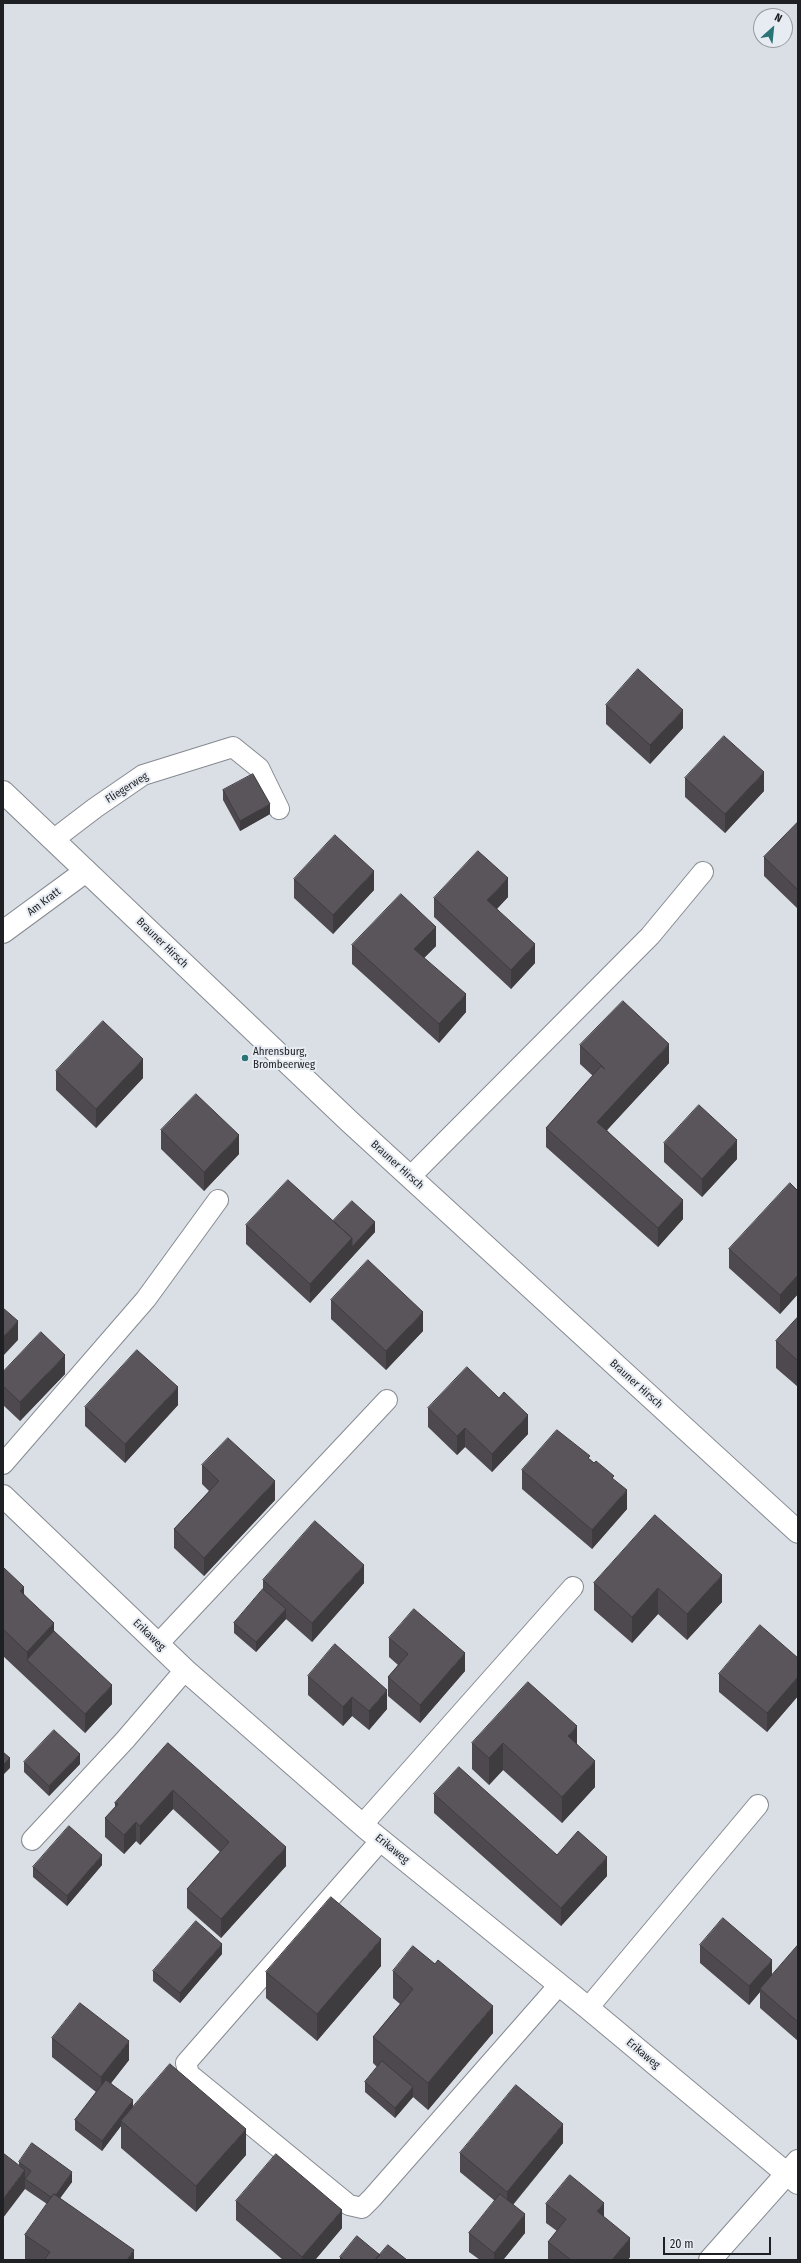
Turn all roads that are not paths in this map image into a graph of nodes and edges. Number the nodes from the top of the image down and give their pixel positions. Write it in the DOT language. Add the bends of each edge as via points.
graph roads {
  1 [pos="3,792"];
  2 [pos="279,809"];
  3 [pos="53,840"];
  4 [pos="86,871"];
  5 [pos="703,872"];
  6 [pos="3,932"];
  7 [pos="410,1177"];
  8 [pos="218,1200"];
  9 [pos="387,1400"];
  10 [pos="3,1464"];
  11 [pos="3,1496"];
  12 [pos="798,1532"];
  13 [pos="573,1587"];
  14 [pos="158,1644"];
  15 [pos="185,1670"];
  16 [pos="758,1805"];
  17 [pos="362,1824"];
  18 [pos="32,1840"];
  19 [pos="381,1840"];
  20 [pos="559,1985"];
  21 [pos="588,2008"];
  22 [pos="794,2173"];
  23 [pos="710,2260"];
  1 -- 3 [label="street, Brauner Hirsch"];
  2 -- 3 [label="lane, Fliegerweg" via="259,768 233,747 143,775"];
  3 -- 4 [label="street, Brauner Hirsch"];
  4 -- 6 [label="street, Am Kratt"];
  4 -- 7 [label="street, Brauner Hirsch"];
  5 -- 7 [label="lane" via="650,936"];
  7 -- 12 [label="street, Brauner Hirsch"];
  8 -- 10 [label="lane" via="146,1299"];
  9 -- 14 [label="lane"];
  11 -- 14 [label="street, Erikaweg"];
  13 -- 17 [label="lane"];
  14 -- 15 [label="street, Erikaweg"];
  15 -- 17 [label="street, Erikaweg"];
  15 -- 18 [label="lane" via="125,1740"];
  16 -- 21 [label="lane"];
  17 -- 19 [label="street, Erikaweg"];
  19 -- 20 [label="street, Erikaweg"];
  19 -- 20 [label="lane" via="186,2063 189,2074 349,2205 362,2208 376,2194"];
  20 -- 21 [label="street, Erikaweg"];
  21 -- 22 [label="street, Erikaweg"];
  22 -- 23 [label="street"];
}
